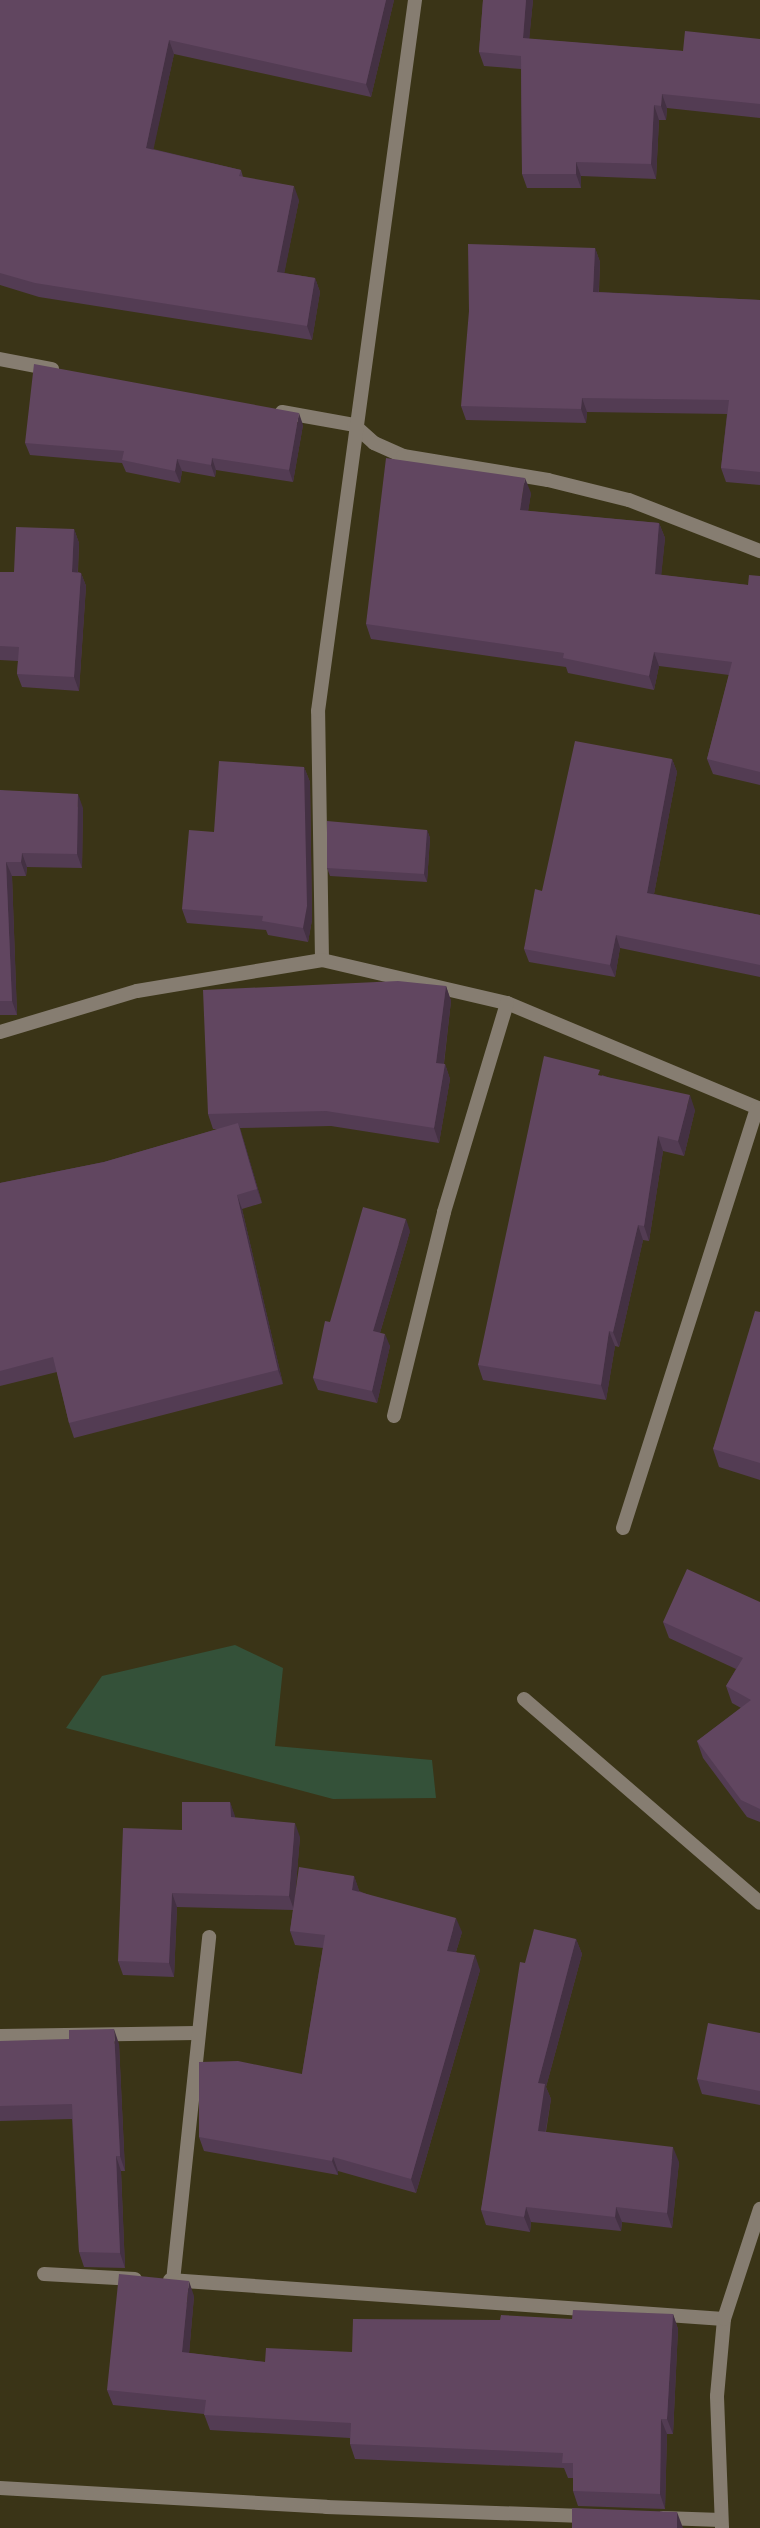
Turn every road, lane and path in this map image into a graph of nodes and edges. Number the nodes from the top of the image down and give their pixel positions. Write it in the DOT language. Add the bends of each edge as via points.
graph roads {
  1 [pos="415,0"];
  2 [pos="0,359"];
  3 [pos="68,372"];
  4 [pos="272,410"];
  5 [pos="354,425"];
  6 [pos="760,551"];
  7 [pos="322,960"];
  8 [pos="507,1003"];
  9 [pos="0,1032"];
  10 [pos="758,1108"];
  11 [pos="394,1416"];
  12 [pos="623,1528"];
  13 [pos="524,1699"];
  14 [pos="760,1903"];
  15 [pos="209,1937"];
  16 [pos="196,2033"];
  17 [pos="0,2036"];
  18 [pos="760,2209"];
  19 [pos="44,2274"];
  20 [pos="173,2281"];
  21 [pos="723,2319"];
  22 [pos="0,2488"];
  23 [pos="612,2517"];
  24 [pos="653,2518"];
  25 [pos="721,2524"];
  1 -- 5 [label="street"];
  2 -- 3 [label="street"];
  4 -- 5 [label="street"];
  5 -- 6 [label="street" via="374,443 403,456 592,490"];
  5 -- 7 [label="street" via="318,710"];
  7 -- 8 [label="street"];
  7 -- 9 [label="street" via="136,991"];
  8 -- 10 [label="street"];
  8 -- 11 [label="street" via="444,1212"];
  10 -- 12 [label="street"];
  13 -- 14 [label="street"];
  15 -- 16 [label="street"];
  16 -- 17 [label="street"];
  16 -- 20 [label="street"];
  18 -- 21 [label="street"];
  19 -- 20 [label="street"];
  20 -- 21 [label="street"];
  21 -- 25 [label="street" via="717,2396"];
  22 -- 23 [label="street" via="326,2507"];
  24 -- 25 [label="street"];
}
